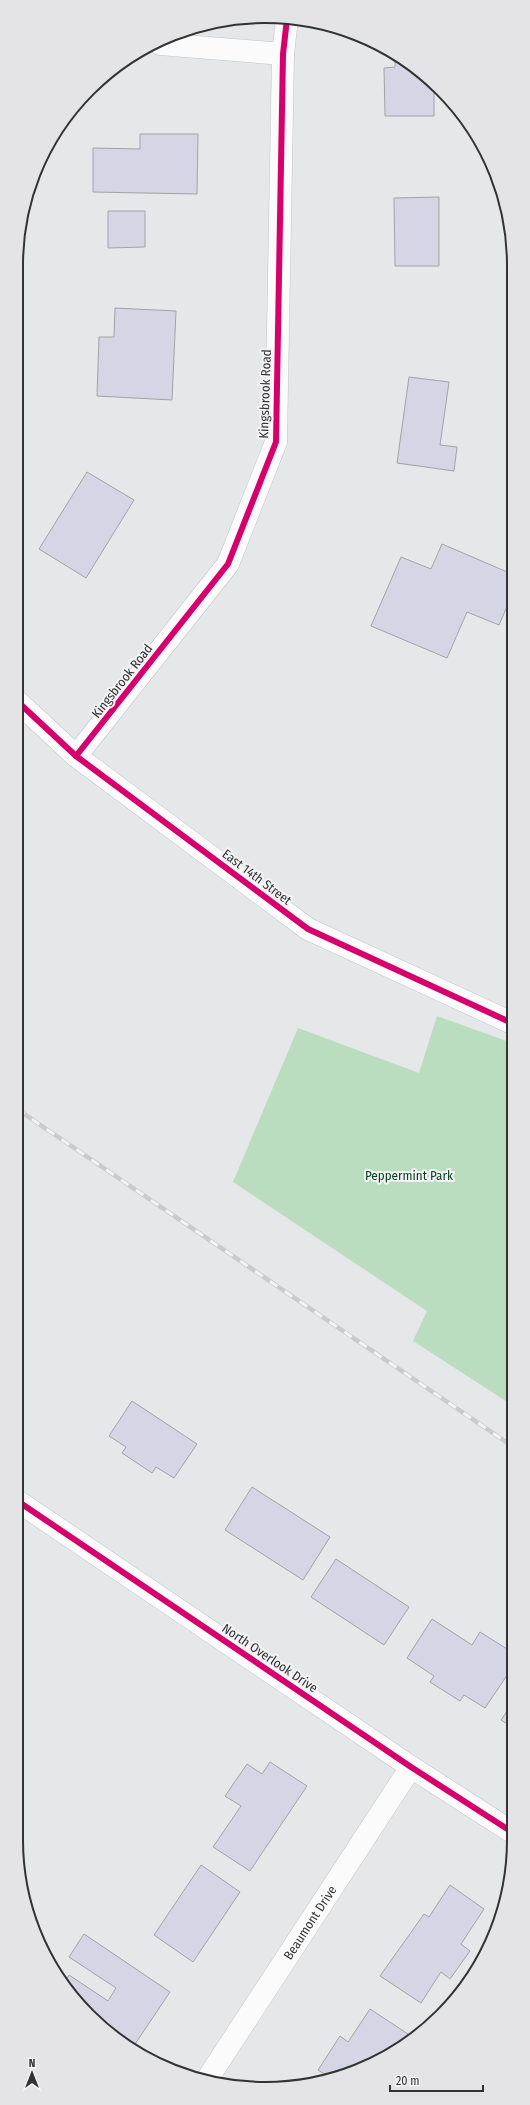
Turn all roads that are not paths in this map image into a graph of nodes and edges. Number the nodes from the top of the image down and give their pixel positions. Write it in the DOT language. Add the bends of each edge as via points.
graph roads {
  1 [pos="286,24"];
  2 [pos="165,44"];
  3 [pos="283,54"];
  4 [pos="23,707"];
  5 [pos="76,756"];
  6 [pos="507,1021"];
  7 [pos="23,1505"];
  8 [pos="411,1767"];
  9 [pos="507,1829"];
  10 [pos="210,2075"];
  1 -- 3 [label="street, Kingsbrook Road"];
  2 -- 3 [label="street"];
  3 -- 5 [label="street, Kingsbrook Road" via="276,442 228,564"];
  4 -- 5 [label="street, East 14th Street"];
  5 -- 6 [label="street, East 14th Street" via="308,929"];
  7 -- 8 [label="street, North Overlook Drive"];
  8 -- 9 [label="street, North Overlook Drive"];
  8 -- 10 [label="street, Beaumont Drive"];
}
